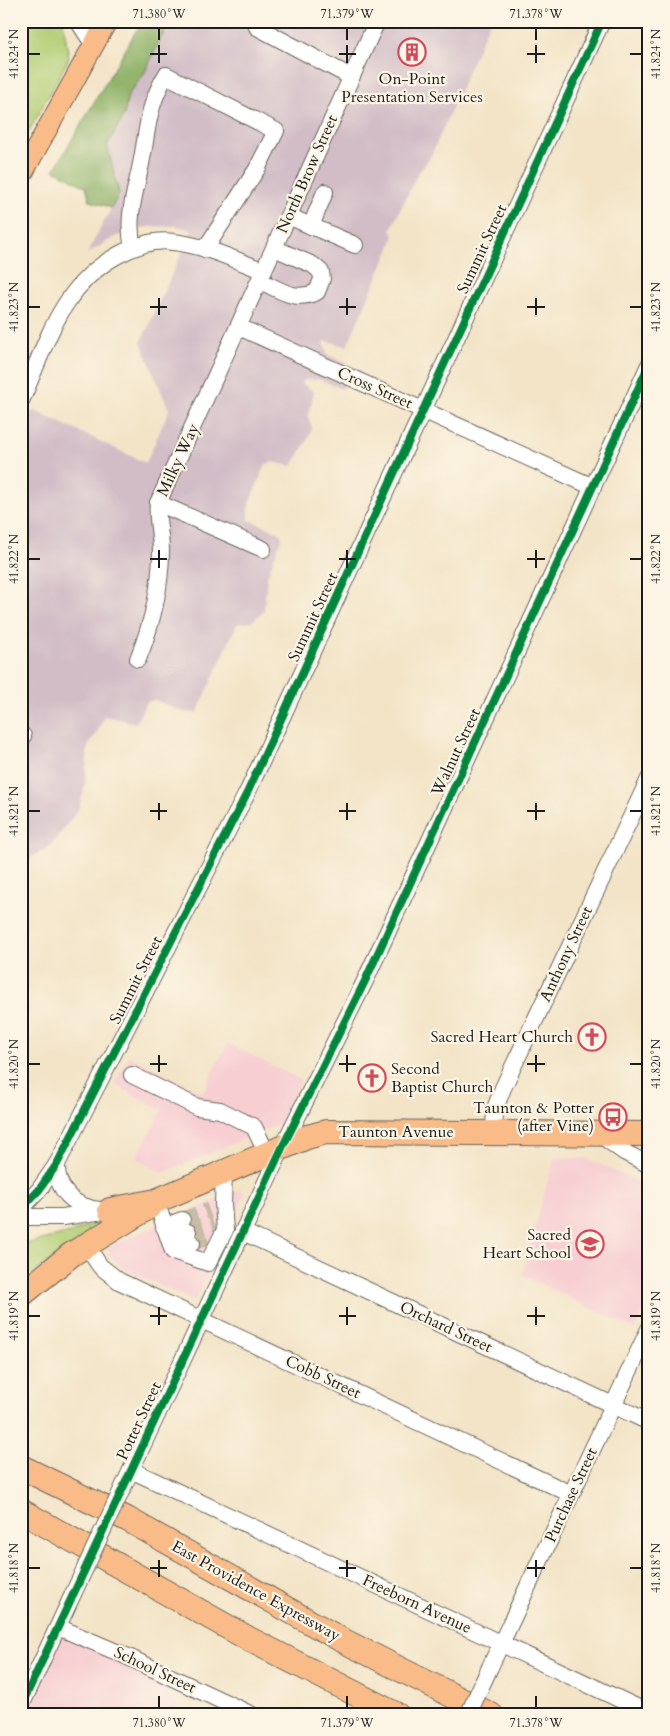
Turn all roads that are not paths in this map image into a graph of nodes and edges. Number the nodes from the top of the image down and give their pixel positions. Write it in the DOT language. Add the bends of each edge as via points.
graph roads {
  1 [pos="78,21"];
  2 [pos="107,21"];
  3 [pos="377,21"];
  4 [pos="602,21"];
  5 [pos="257,27"];
  6 [pos="93,44"];
  7 [pos="351,77"];
  8 [pos="21,176"];
  9 [pos="325,192"];
  10 [pos="288,216"];
  11 [pos="311,226"];
  12 [pos="355,245"];
  13 [pos="133,248"];
  14 [pos="274,248"];
  15 [pos="205,249"];
  16 [pos="262,276"];
  17 [pos="239,327"];
  18 [pos="649,365"];
  19 [pos="28,367"];
  20 [pos="21,401"];
  21 [pos="423,410"];
  22 [pos="593,487"];
  23 [pos="158,503"];
  24 [pos="263,549"];
  25 [pos="138,659"];
  26 [pos="649,779"];
  27 [pos="132,1075"];
  28 [pos="493,1132"];
  29 [pos="598,1133"];
  30 [pos="649,1134"];
  31 [pos="274,1151"];
  32 [pos="57,1164"];
  33 [pos="649,1165"];
  34 [pos="224,1172"];
  35 [pos="156,1201"];
  36 [pos="21,1209"];
  37 [pos="110,1210"];
  38 [pos="21,1217"];
  39 [pos="225,1223"];
  40 [pos="169,1239"];
  41 [pos="86,1245"];
  42 [pos="21,1295"];
  43 [pos="201,1320"];
  44 [pos="649,1329"];
  45 [pos="613,1405"];
  46 [pos="649,1422"];
  47 [pos="21,1467"];
  48 [pos="128,1477"];
  49 [pos="571,1494"];
  50 [pos="21,1511"];
  51 [pos="58,1627"];
  52 [pos="501,1644"];
  53 [pos="21,1706"];
  54 [pos="649,1713"];
  55 [pos="252,1715"];
  56 [pos="398,1715"];
  57 [pos="468,1715"];
  58 [pos="491,1715"];
  1 -- 6 [label="street"];
  2 -- 6 [label="main road"];
  3 -- 7 [label="street, North Brow Street"];
  4 -- 21 [label="street, Summit Street"];
  5 -- 7 [label="street"];
  6 -- 8 [label="main road"];
  7 -- 10 [label="street, North Brow Street"];
  9 -- 11 [label="street"];
  10 -- 11 [label="street"];
  10 -- 14 [label="street, North Brow Street"];
  11 -- 12 [label="street"];
  13 -- 15 [label="street" via="161,241"];
  13 -- 15 [label="street" via="131,207 151,103 166,75 276,131 257,169"];
  13 -- 19 [label="street" via="103,264 76,287"];
  14 -- 16 [label="street, North Brow Street"];
  14 -- 16 [label="street" via="322,272 317,292 306,297 295,296"];
  15 -- 16 [label="street"];
  16 -- 17 [label="street, North Brow Street"];
  17 -- 21 [label="street, Cross Street"];
  17 -- 23 [label="street, Milky Way"];
  18 -- 22 [label="street, Walnut Street"];
  19 -- 20 [label="street"];
  21 -- 22 [label="street, Cross Street"];
  21 -- 32 [label="street, Summit Street" via="244,799"];
  22 -- 31 [label="street, Walnut Street" via="365,981"];
  23 -- 24 [label="street"];
  23 -- 25 [label="street, Milky Way" via="161,551 157,598 152,624"];
  26 -- 28 [label="street, Anthony Street" via="502,1088"];
  27 -- 31 [label="street" via="197,1107 220,1110 254,1127"];
  28 -- 29 [label="highway, Taunton Avenue"];
  28 -- 31 [label="highway, Taunton Avenue" via="334,1131 316,1134"];
  29 -- 30 [label="highway, Taunton Avenue"];
  29 -- 33 [label="street"];
  31 -- 34 [label="highway, Taunton Avenue"];
  31 -- 39 [label="street, Potter Street"];
  32 -- 36 [label="street, Summit Street"];
  32 -- 37 [label="street" via="57,1178 68,1197 87,1208"];
  34 -- 35 [label="highway, Taunton Avenue"];
  34 -- 39 [label="street"];
  35 -- 37 [label="highway, Taunton Avenue"];
  35 -- 40 [label="street"];
  35 -- 41 [label="highway, Taunton Avenue"];
  37 -- 38 [label="street, Taunton Avenue" via="63,1217"];
  39 -- 40 [label="street" via="208,1263"];
  39 -- 43 [label="street, Potter Street"];
  39 -- 45 [label="street, Orchard Street"];
  40 -- 40 [label="street" via="187,1232"];
  41 -- 42 [label="highway, Taunton Avenue"];
  41 -- 43 [label="street, Cobb Street" via="111,1276"];
  43 -- 48 [label="street, Potter Street"];
  43 -- 49 [label="street, Cobb Street"];
  44 -- 45 [label="street, Purchase Street"];
  45 -- 46 [label="street, Orchard Street"];
  45 -- 49 [label="street, Purchase Street"];
  47 -- 58 [label="highway, East Providence Expressway" via="127,1519 346,1643"];
  48 -- 51 [label="street, Potter Street, bridge"];
  48 -- 52 [label="street, Freeborn Avenue"];
  49 -- 52 [label="street, Purchase Street"];
  50 -- 56 [label="highway" via="236,1632"];
  51 -- 53 [label="street, Potter Street"];
  51 -- 55 [label="street, School Street"];
  52 -- 54 [label="street, Freeborn Avenue"];
  52 -- 57 [label="street, Purchase Street, bridge"];
}
